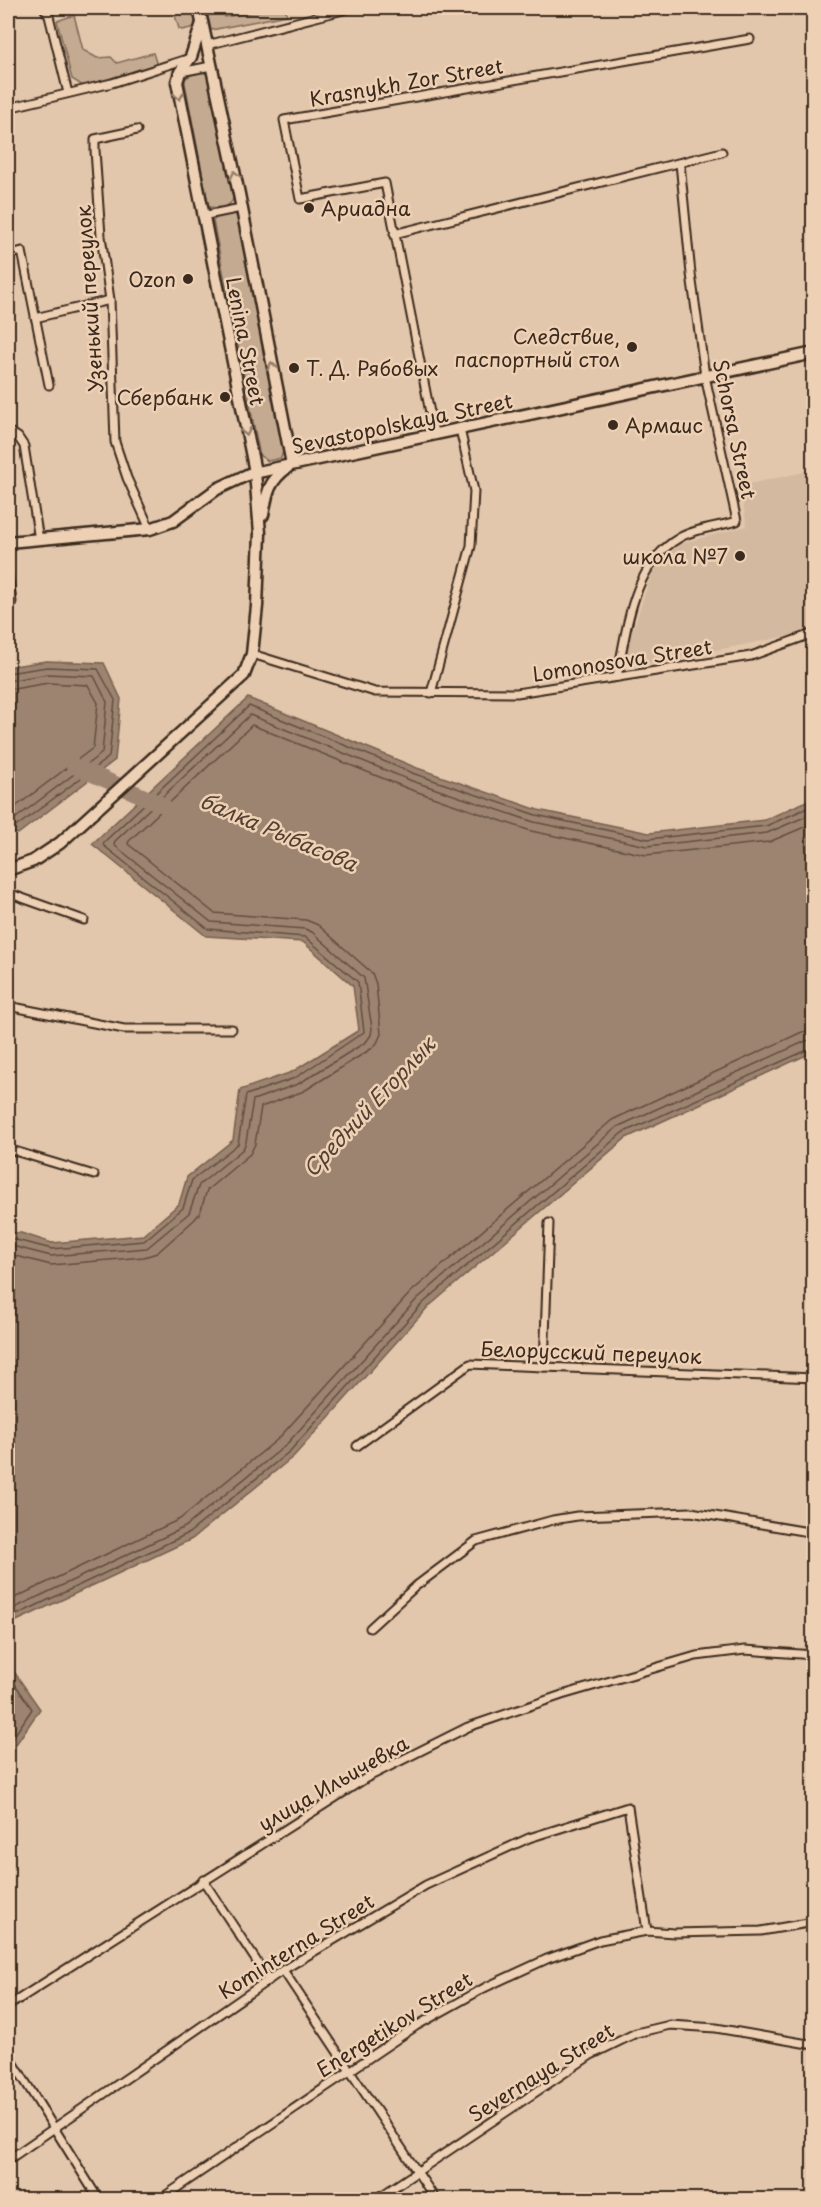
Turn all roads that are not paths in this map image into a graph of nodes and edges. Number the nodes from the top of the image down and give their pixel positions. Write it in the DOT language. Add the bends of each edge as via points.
graph roads {
  1 [pos="44,8"];
  2 [pos="199,8"];
  3 [pos="351,8"];
  4 [pos="202,23"];
  5 [pos="750,39"];
  6 [pos="207,45"];
  7 [pos="191,57"];
  8 [pos="211,66"];
  9 [pos="180,72"];
  10 [pos="68,93"];
  11 [pos="8,108"];
  12 [pos="138,130"];
  13 [pos="722,152"];
  14 [pos="680,163"];
  15 [pos="241,208"];
  16 [pos="202,216"];
  17 [pos="394,234"];
  18 [pos="8,255"];
  19 [pos="110,300"];
  20 [pos="35,318"];
  21 [pos="813,353"];
  22 [pos="705,376"];
  23 [pos="49,385"];
  24 [pos="460,429"];
  25 [pos="8,430"];
  26 [pos="434,433"];
  27 [pos="292,464"];
  28 [pos="255,472"];
  29 [pos="150,529"];
  30 [pos="260,533"];
  31 [pos="39,540"];
  32 [pos="8,542"];
  33 [pos="8,573"];
  34 [pos="12,602"];
  35 [pos="813,633"];
  36 [pos="252,654"];
  37 [pos="616,677"];
  38 [pos="431,693"];
  39 [pos="8,870"];
  40 [pos="8,893"];
  41 [pos="84,920"];
  42 [pos="8,1006"];
  43 [pos="232,1029"];
  44 [pos="8,1149"];
  45 [pos="94,1175"];
  46 [pos="549,1223"];
  47 [pos="544,1366"];
  48 [pos="813,1378"];
  49 [pos="357,1446"];
  50 [pos="813,1533"];
  51 [pos="370,1628"];
  52 [pos="813,1655"];
  53 [pos="203,1880"];
  54 [pos="813,1922"];
  55 [pos="647,1931"];
  56 [pos="283,1970"];
  57 [pos="269,1980"];
  58 [pos="8,2006"];
  59 [pos="813,2045"];
  60 [pos="8,2054"];
  61 [pos="349,2069"];
  62 [pos="54,2128"];
  63 [pos="8,2160"];
  64 [pos="417,2171"];
  65 [pos="99,2199"];
  66 [pos="159,2199"];
  67 [pos="375,2199"];
  68 [pos="436,2199"];
  1 -- 10 [label="street"];
  2 -- 4 [label="main road, Lenina Street"];
  3 -- 6 [label="street"];
  4 -- 6 [label="main road, Lenina Street"];
  4 -- 7 [label="main road, Lenina Street"];
  5 -- 17 [label="street, Krasnykh Zor Street" via="284,120 300,199 385,183"];
  6 -- 8 [label="main road, Lenina Street"];
  7 -- 9 [label="main road, Lenina Street"];
  7 -- 10 [label="street"];
  8 -- 9 [label="street"];
  15 -- 8 [label="main road, Lenina Street, one-way"];
  9 -- 16 [label="main road, Lenina Street, one-way" via="177,82"];
  10 -- 11 [label="street"];
  12 -- 19 [label="street, Узенький переулок" via="95,139 101,236"];
  13 -- 14 [label="street"];
  14 -- 17 [label="street"];
  14 -- 22 [label="street, Schorsa Street"];
  15 -- 16 [label="street"];
  27 -- 15 [label="main road, Lenina Street, one-way"];
  16 -- 28 [label="main road, Lenina Street, one-way"];
  17 -- 26 [label="street"];
  18 -- 20 [label="street" via="22,251"];
  19 -- 20 [label="street"];
  19 -- 29 [label="street, Узенький переулок" via="115,442"];
  20 -- 23 [label="street"];
  21 -- 22 [label="main road, Sevastopolskaya Street"];
  22 -- 24 [label="main road, Sevastopolskaya Street"];
  22 -- 37 [label="street, Schorsa Street" via="737,522 681,536 662,550 640,581"];
  24 -- 26 [label="main road, Sevastopolskaya Street"];
  24 -- 38 [label="street" via="474,491 471,546"];
  25 -- 31 [label="street" via="24,446"];
  26 -- 27 [label="main road, Sevastopolskaya Street"];
  27 -- 28 [label="main road, Sevastopolskaya Street"];
  27 -- 30 [label="main road" via="275,477 266,496"];
  28 -- 29 [label="main road, Sevastopolskaya Street" via="217,489 173,521"];
  28 -- 30 [label="main road, Lenina Street"];
  29 -- 31 [label="main road, Sevastopolskaya Street"];
  30 -- 36 [label="main road"];
  31 -- 32 [label="main road, Sevastopolskaya Street"];
  33 -- 34 [label="street"];
  35 -- 37 [label="street, Lomonosova Street" via="750,656"];
  36 -- 38 [label="street, Lomonosova Street" via="375,692"];
  36 -- 39 [label="main road" via="244,675 60,843 33,861"];
  37 -- 38 [label="street, Lomonosova Street" via="517,693"];
  40 -- 41 [label="street"];
  42 -- 43 [label="street" via="124,1029"];
  44 -- 45 [label="street"];
  46 -- 47 [label="street"];
  47 -- 48 [label="street, Белорусский переулок"];
  47 -- 49 [label="street, Белорусский переулок" via="470,1364"];
  50 -- 51 [label="street" via="691,1512 554,1520 476,1541 416,1586"];
  52 -- 53 [label="street, улица Ильичевка" via="745,1650 696,1656 468,1727 366,1778"];
  53 -- 57 [label="street"];
  53 -- 58 [label="street, улица Ильичевка"];
  54 -- 55 [label="street, Energetikov Street" via="761,1931"];
  55 -- 56 [label="street, Kominterna Street" via="628,1807 529,1838 426,1885"];
  55 -- 61 [label="street, Energetikov Street" via="600,1940 496,1982"];
  56 -- 57 [label="street, Kominterna Street"];
  56 -- 61 [label="street"];
  57 -- 62 [label="street, Kominterna Street"];
  59 -- 64 [label="street, Severnaya Street" via="716,2028 670,2025 636,2033 591,2055"];
  60 -- 62 [label="street"];
  61 -- 64 [label="street"];
  61 -- 66 [label="street, Energetikov Street"];
  62 -- 63 [label="street, Kominterna Street"];
  62 -- 65 [label="street"];
  64 -- 67 [label="street, Severnaya Street"];
  64 -- 68 [label="street"];
}
